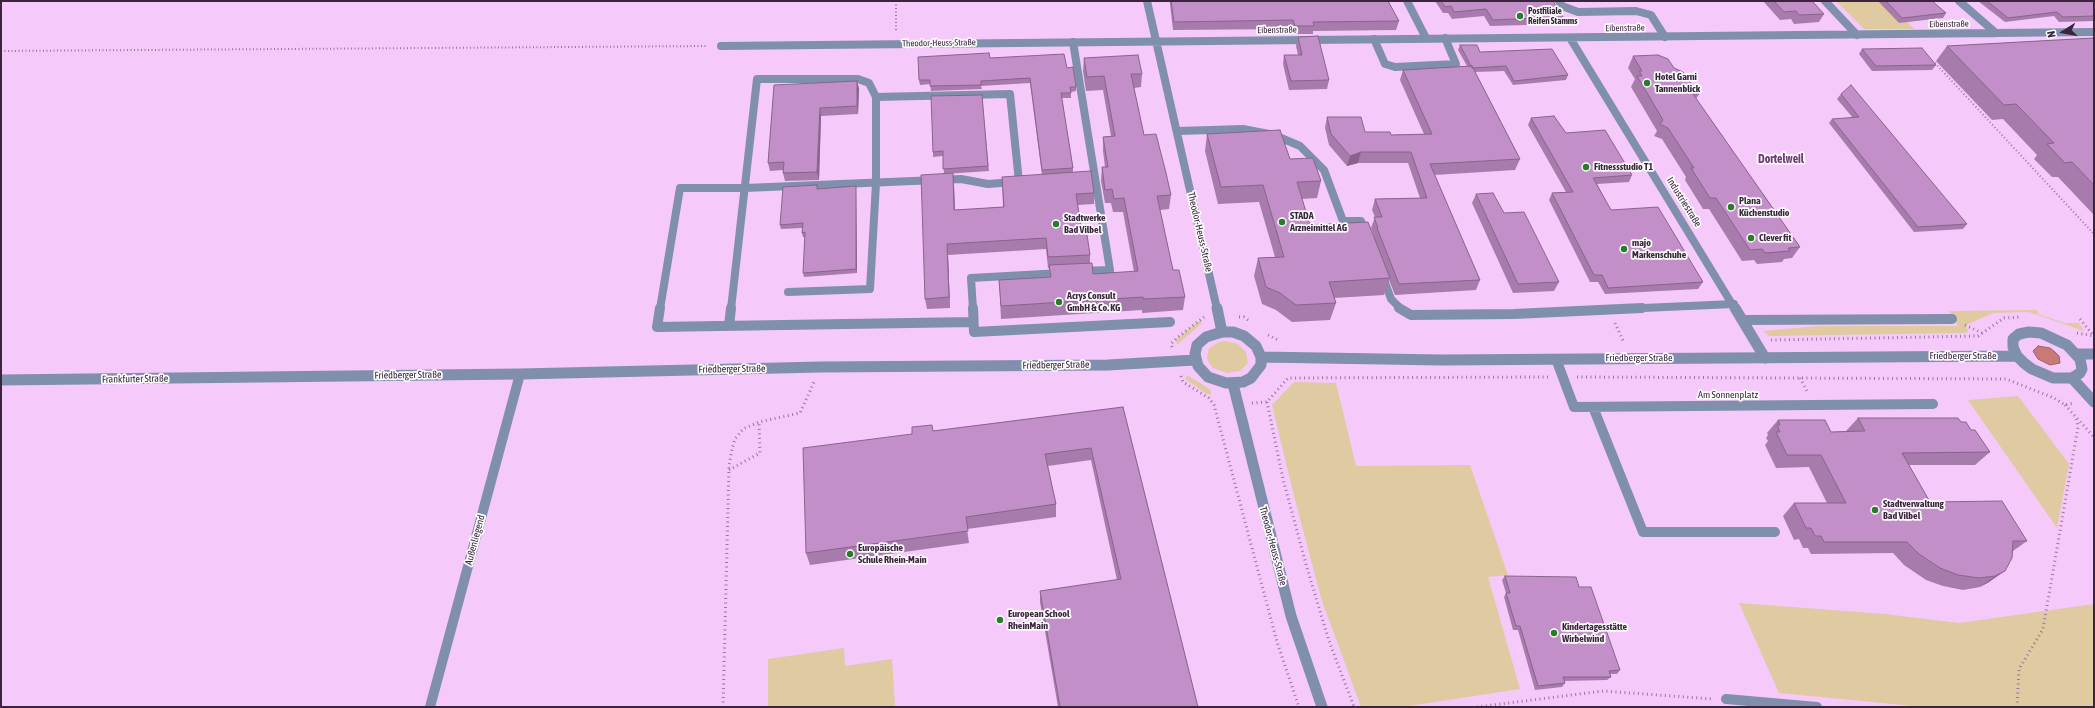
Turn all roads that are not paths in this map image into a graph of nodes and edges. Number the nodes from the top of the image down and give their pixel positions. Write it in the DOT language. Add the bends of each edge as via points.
graph roads {
  1 [pos="1147,1"];
  2 [pos="1407,1"];
  3 [pos="1559,1"];
  4 [pos="1825,1"];
  5 [pos="1959,1"];
  6 [pos="2094,32"];
  7 [pos="1996,34"];
  8 [pos="1857,35"];
  9 [pos="1665,37"];
  10 [pos="1426,38"];
  11 [pos="1445,38"];
  12 [pos="1570,38"];
  13 [pos="1374,39"];
  14 [pos="1157,41"];
  15 [pos="1073,42"];
  16 [pos="721,46"];
  17 [pos="876,97"];
  18 [pos="1178,132"];
  19 [pos="876,183"];
  20 [pos="745,188"];
  21 [pos="1343,221"];
  22 [pos="1369,242"];
  23 [pos="1380,271"];
  24 [pos="788,292"];
  25 [pos="1734,304"];
  26 [pos="1952,319"];
  27 [pos="1743,320"];
  28 [pos="974,322"];
  29 [pos="1170,322"];
  30 [pos="729,326"];
  31 [pos="1222,332"];
  32 [pos="2076,354"];
  33 [pos="2094,354"];
  34 [pos="2017,356"];
  35 [pos="1261,357"];
  36 [pos="1765,358"];
  37 [pos="1556,359"];
  38 [pos="1195,360"];
  39 [pos="520,374"];
  40 [pos="269,377"];
  41 [pos="2072,378"];
  42 [pos="1,380"];
  43 [pos="1233,384"];
  44 [pos="2093,401"];
  45 [pos="1932,404"];
  46 [pos="1593,407"];
  47 [pos="1775,532"];
  48 [pos="1726,699"];
  49 [pos="430,707"];
  50 [pos="1322,707"];
  51 [pos="1817,707"];
  1 -- 14 [label="street, Theodor-Heuss-Straße"];
  2 -- 10 [label="street"];
  3 -- 9 [label="lane" via="1562,6 1578,12 1636,11 1651,15"];
  4 -- 8 [label="street"];
  5 -- 7 [label="street"];
  6 -- 7 [label="street, Eibenstraße"];
  7 -- 8 [label="street, Eibenstraße"];
  8 -- 9 [label="street, Eibenstraße"];
  9 -- 12 [label="street, Eibenstraße"];
  10 -- 11 [label="street, Eibenstraße"];
  10 -- 13 [label="street, Eibenstraße"];
  11 -- 12 [label="street, Eibenstraße"];
  11 -- 13 [label="lane" via="1456,64 1395,67 1385,64"];
  12 -- 25 [label="street, Industriestraße"];
  13 -- 14 [label="street, Eibenstraße"];
  14 -- 15 [label="street, Theodor-Heuss-Straße"];
  14 -- 18 [label="street, Theodor-Heuss-Straße"];
  15 -- 16 [label="street, Theodor-Heuss-Straße"];
  15 -- 28 [label="lane" via="1091,177 1110,270 971,278"];
  17 -- 19 [label="lane"];
  17 -- 19 [label="lane" via="1010,94 1023,181 988,184 961,179"];
  17 -- 20 [label="lane" via="869,83 858,78 757,79"];
  18 -- 21 [label="street" via="1254,130 1300,146 1324,170"];
  18 -- 31 [label="street, Theodor-Heuss-Straße"];
  19 -- 20 [label="lane"];
  19 -- 24 [label="lane" via="870,289"];
  20 -- 30 [label="lane"];
  20 -- 30 [label="lane" via="680,188 657,327"];
  21 -- 22 [label="lane" via="1361,220"];
  23 -- 25 [label="lane" via="1391,300 1398,308 1411,315 1514,314"];
  25 -- 27 [label="street, Industriestraße"];
  26 -- 27 [label="lane"];
  27 -- 36 [label="street, Industriestraße"];
  28 -- 29 [label="lane" via="974,332"];
  28 -- 30 [label="lane"];
  31 -- 35 [label="street" via="1233,332 1249,339"];
  31 -- 38 [label="street" via="1201,340 1197,345"];
  32 -- 33 [label="street"];
  32 -- 34 [label="street" via="2055,338 2029,332 2019,334 2013,339"];
  32 -- 41 [label="street" via="2082,369"];
  34 -- 36 [label="street, Friedberger Straße"];
  34 -- 41 [label="street" via="2043,375"];
  35 -- 37 [label="street, Friedberger Straße"];
  35 -- 43 [label="street" via="1261,365 1256,374 1243,382"];
  36 -- 37 [label="street, Friedberger Straße"];
  37 -- 46 [label="lane, Am Sonnenplatz" via="1574,407"];
  38 -- 39 [label="street, Friedberger Straße" via="1108,365 821,367"];
  38 -- 43 [label="street" via="1208,377"];
  39 -- 40 [label="street, Friedberger Straße"];
  39 -- 49 [label="lane, Außenliegend"];
  40 -- 42 [label="street, Frankfurter Straße"];
  41 -- 44 [label="street"];
  43 -- 50 [label="street, Theodor-Heuss-Straße" via="1291,616"];
  45 -- 46 [label="lane, Am Sonnenplatz"];
  46 -- 47 [label="lane" via="1643,532"];
  48 -- 51 [label="lane"];
}
